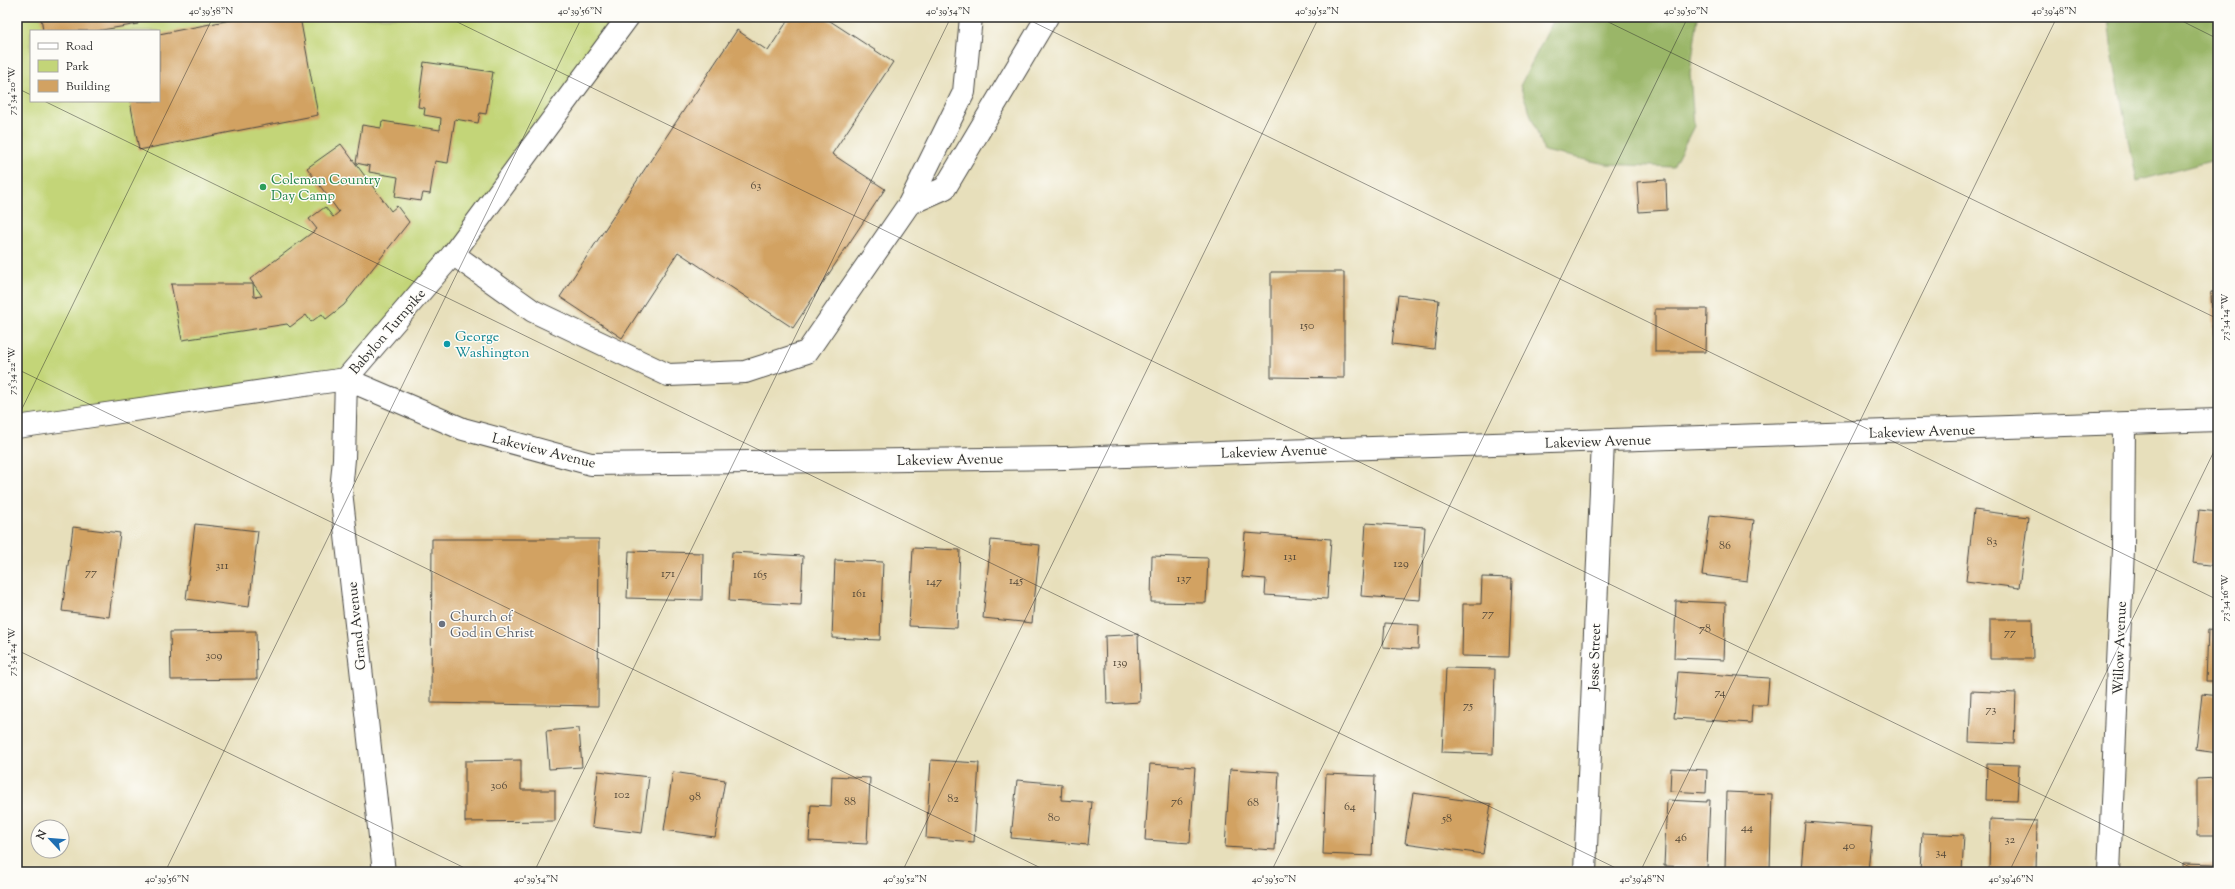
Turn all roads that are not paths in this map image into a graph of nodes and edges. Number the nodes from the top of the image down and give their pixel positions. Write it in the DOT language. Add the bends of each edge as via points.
graph roads {
  1 [pos="628,17"];
  2 [pos="971,17"];
  3 [pos="1047,17"];
  4 [pos="909,204"];
  5 [pos="453,254"];
  6 [pos="346,379"];
  7 [pos="2218,420"];
  8 [pos="2124,424"];
  9 [pos="17,427"];
  10 [pos="1603,441"];
  11 [pos="384,872"];
  12 [pos="1585,872"];
  13 [pos="2109,872"];
  1 -- 5 [label="street, Babylon Turnpike"];
  2 -- 4 [label="street" via="964,92"];
  3 -- 4 [label="street" via="945,188"];
  4 -- 5 [label="street" via="807,352 745,372 668,375 533,311"];
  5 -- 6 [label="street, Babylon Turnpike"];
  6 -- 9 [label="street, Babylon Turnpike"];
  6 -- 10 [label="street, Lakeview Avenue" via="463,429 591,464 1066,458"];
  6 -- 11 [label="street, Grand Avenue" via="341,491"];
  7 -- 8 [label="street, Lakeview Avenue"];
  8 -- 10 [label="street, Lakeview Avenue"];
  8 -- 13 [label="street, Willow Avenue" via="2123,549"];
  10 -- 12 [label="street, Jesse Street"];
}
